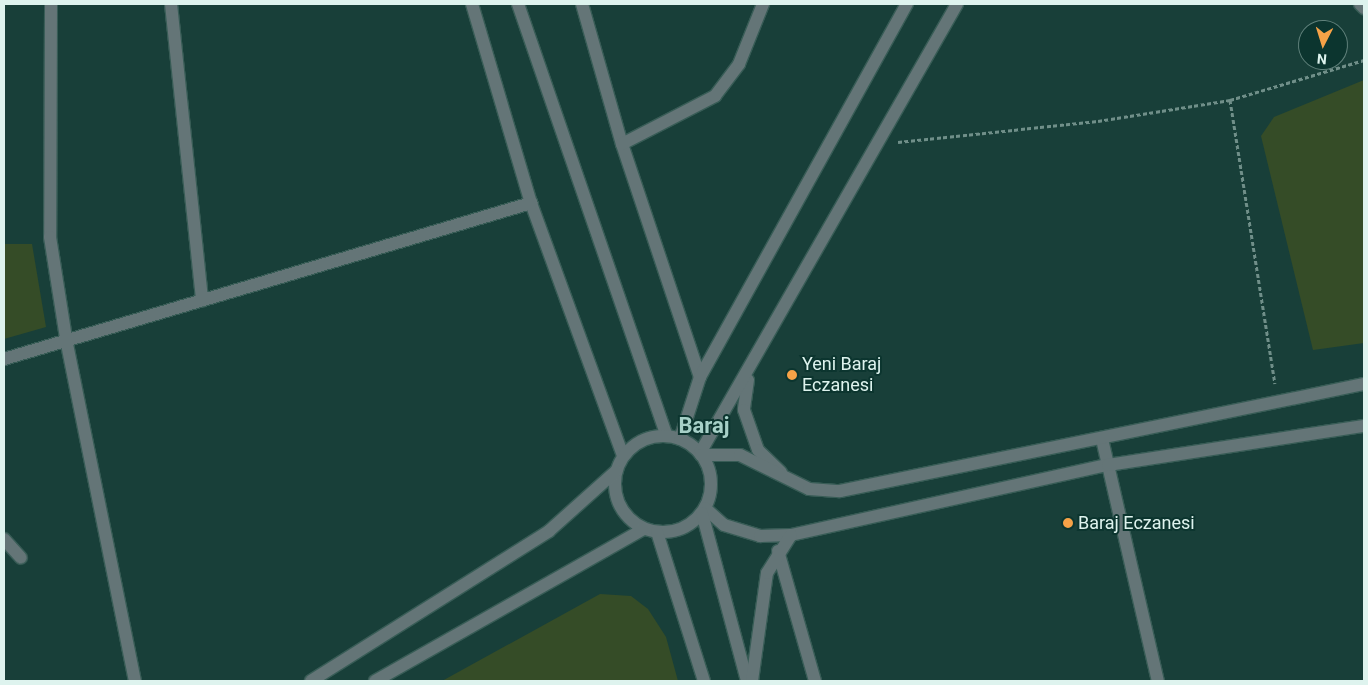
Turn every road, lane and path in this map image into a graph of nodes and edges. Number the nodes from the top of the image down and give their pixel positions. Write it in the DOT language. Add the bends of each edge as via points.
graph roads {
  1 [pos="51,4"];
  2 [pos="171,4"];
  3 [pos="472,4"];
  4 [pos="518,4"];
  5 [pos="582,4"];
  6 [pos="764,4"];
  7 [pos="907,4"];
  8 [pos="957,4"];
  9 [pos="1360,4"];
  10 [pos="1364,8"];
  11 [pos="1364,60"];
  12 [pos="1230,100"];
  13 [pos="622,144"];
  14 [pos="879,144"];
  15 [pos="531,203"];
  16 [pos="202,300"];
  17 [pos="67,344"];
  18 [pos="4,359"];
  19 [pos="749,374"];
  20 [pos="700,377"];
  21 [pos="1364,384"];
  22 [pos="1277,402"];
  23 [pos="1364,426"];
  24 [pos="666,436"];
  25 [pos="680,439"];
  26 [pos="1102,439"];
  27 [pos="701,454"];
  28 [pos="624,456"];
  29 [pos="1108,465"];
  30 [pos="616,471"];
  31 [pos="790,481"];
  32 [pos="703,511"];
  33 [pos="644,529"];
  34 [pos="657,532"];
  35 [pos="791,535"];
  36 [pos="4,539"];
  37 [pos="778,551"];
  38 [pos="21,558"];
  39 [pos="135,681"];
  40 [pos="311,681"];
  41 [pos="375,681"];
  42 [pos="704,681"];
  43 [pos="747,681"];
  44 [pos="752,681"];
  45 [pos="815,681"];
  46 [pos="1158,681"];
  1 -- 17 [label="street" via="50,237"];
  2 -- 16 [label="street"];
  3 -- 15 [label="street"];
  4 -- 24 [label="street"];
  5 -- 13 [label="street"];
  6 -- 13 [label="street" via="739,64 716,96"];
  7 -- 20 [label="street"];
  8 -- 14 [label="street"];
  9 -- 10 [label="street"];
  11 -- 12 [label="path"];
  12 -- 14 [label="path" via="1088,122"];
  12 -- 22 [label="path"];
  13 -- 20 [label="street"];
  14 -- 19 [label="street"];
  15 -- 16 [label="street"];
  15 -- 28 [label="street"];
  16 -- 17 [label="street"];
  17 -- 18 [label="street"];
  17 -- 39 [label="street"];
  19 -- 27 [label="street"];
  19 -- 31 [label="street" via="744,410 758,450"];
  20 -- 25 [label="street"];
  21 -- 22 [label="street"];
  22 -- 26 [label="street"];
  23 -- 29 [label="street"];
  24 -- 25 [label="street"];
  24 -- 28 [label="street" via="642,441"];
  25 -- 27 [label="street"];
  26 -- 29 [label="street"];
  26 -- 31 [label="street" via="872,488 817,490"];
  27 -- 31 [label="street" via="740,455"];
  27 -- 32 [label="street" via="712,481"];
  28 -- 30 [label="street"];
  29 -- 35 [label="street"];
  29 -- 46 [label="street"];
  30 -- 33 [label="street" via="614,485 622,511"];
  30 -- 40 [label="street" via="549,531"];
  32 -- 34 [label="street" via="685,527"];
  32 -- 35 [label="street" via="733,528 760,536"];
  32 -- 43 [label="street"];
  33 -- 34 [label="street"];
  33 -- 41 [label="street"];
  34 -- 42 [label="street"];
  35 -- 37 [label="street"];
  36 -- 38 [label="street"];
  37 -- 44 [label="street" via="763,590"];
  37 -- 45 [label="street"];
}
